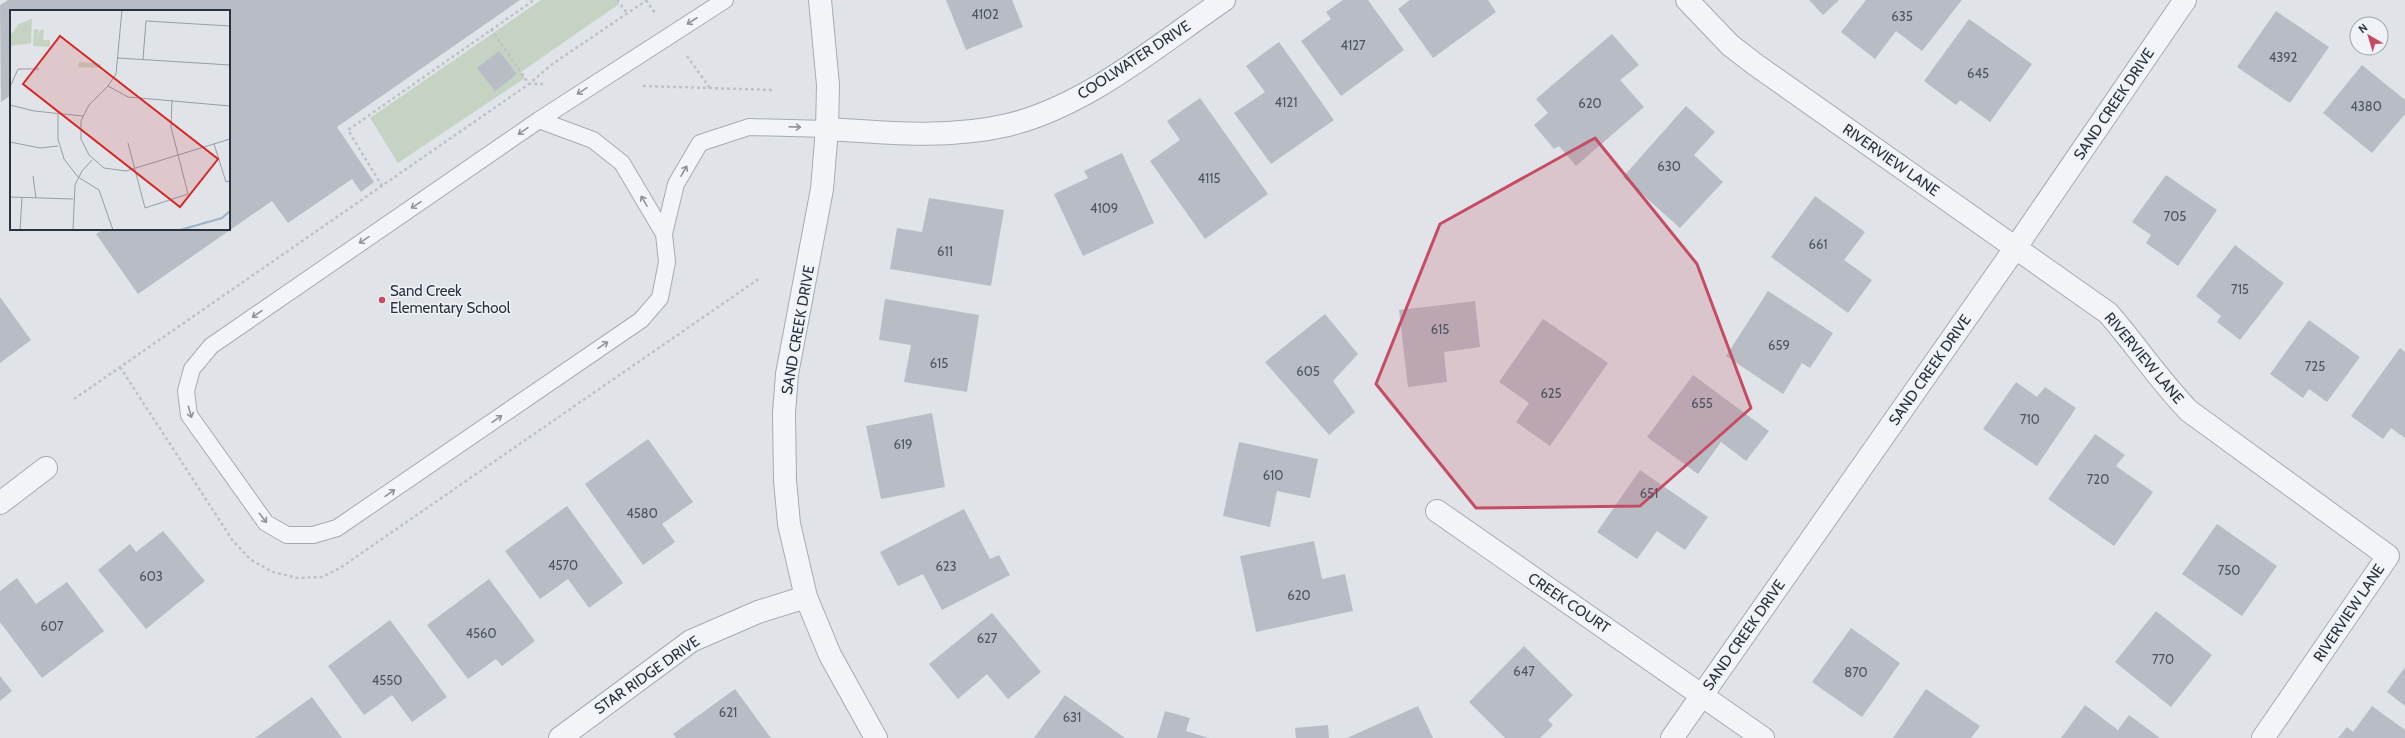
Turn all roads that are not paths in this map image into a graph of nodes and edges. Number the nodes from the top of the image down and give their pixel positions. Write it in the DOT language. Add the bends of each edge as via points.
graph roads {
  1 [pos="725,0"];
  2 [pos="820,0"];
  3 [pos="1224,0"];
  4 [pos="1687,0"];
  5 [pos="2185,0"];
  6 [pos="539,120"];
  7 [pos="827,129"];
  8 [pos="664,234"];
  9 [pos="2016,247"];
  10 [pos="46,468"];
  11 [pos="0,503"];
  12 [pos="1437,511"];
  13 [pos="806,597"];
  14 [pos="1702,694"];
  15 [pos="560,738"];
  16 [pos="876,738"];
  17 [pos="1672,738"];
  18 [pos="1763,738"];
  19 [pos="2264,738"];
  1 -- 6 [label="lane, one-way"];
  2 -- 7 [label="street, SAND CREEK DRIVE" via="828,86"];
  3 -- 7 [label="street, COOLWATER DRIVE" via="1094,89 1056,108 1008,125 962,132 913,135"];
  4 -- 9 [label="street, RIVERVIEW LANE" via="1730,45 1756,65"];
  5 -- 9 [label="street, SAND CREEK DRIVE"];
  8 -- 6 [label="lane, one-way" via="622,163 593,140"];
  6 -- 8 [label="lane, one-way" via="231,331 211,346 192,369 186,391 189,415 266,523 287,535 313,535 337,528 640,320 660,298 667,262"];
  8 -- 7 [label="lane, one-way" via="676,184 700,143 749,127"];
  7 -- 13 [label="street, SAND CREEK DRIVE" via="822,190 787,374 784,412 789,524"];
  9 -- 14 [label="street, SAND CREEK DRIVE"];
  9 -- 19 [label="street, RIVERVIEW LANE" via="2108,313 2138,348 2165,386 2189,410 2388,556"];
  10 -- 11 [label="street"];
  12 -- 14 [label="street, CREEK COURT"];
  13 -- 15 [label="street, STAR RIDGE DRIVE" via="758,612 691,641"];
  13 -- 16 [label="street, SAND CREEK DRIVE" via="830,655"];
  14 -- 17 [label="street, SAND CREEK DRIVE"];
  14 -- 18 [label="street"];
}
